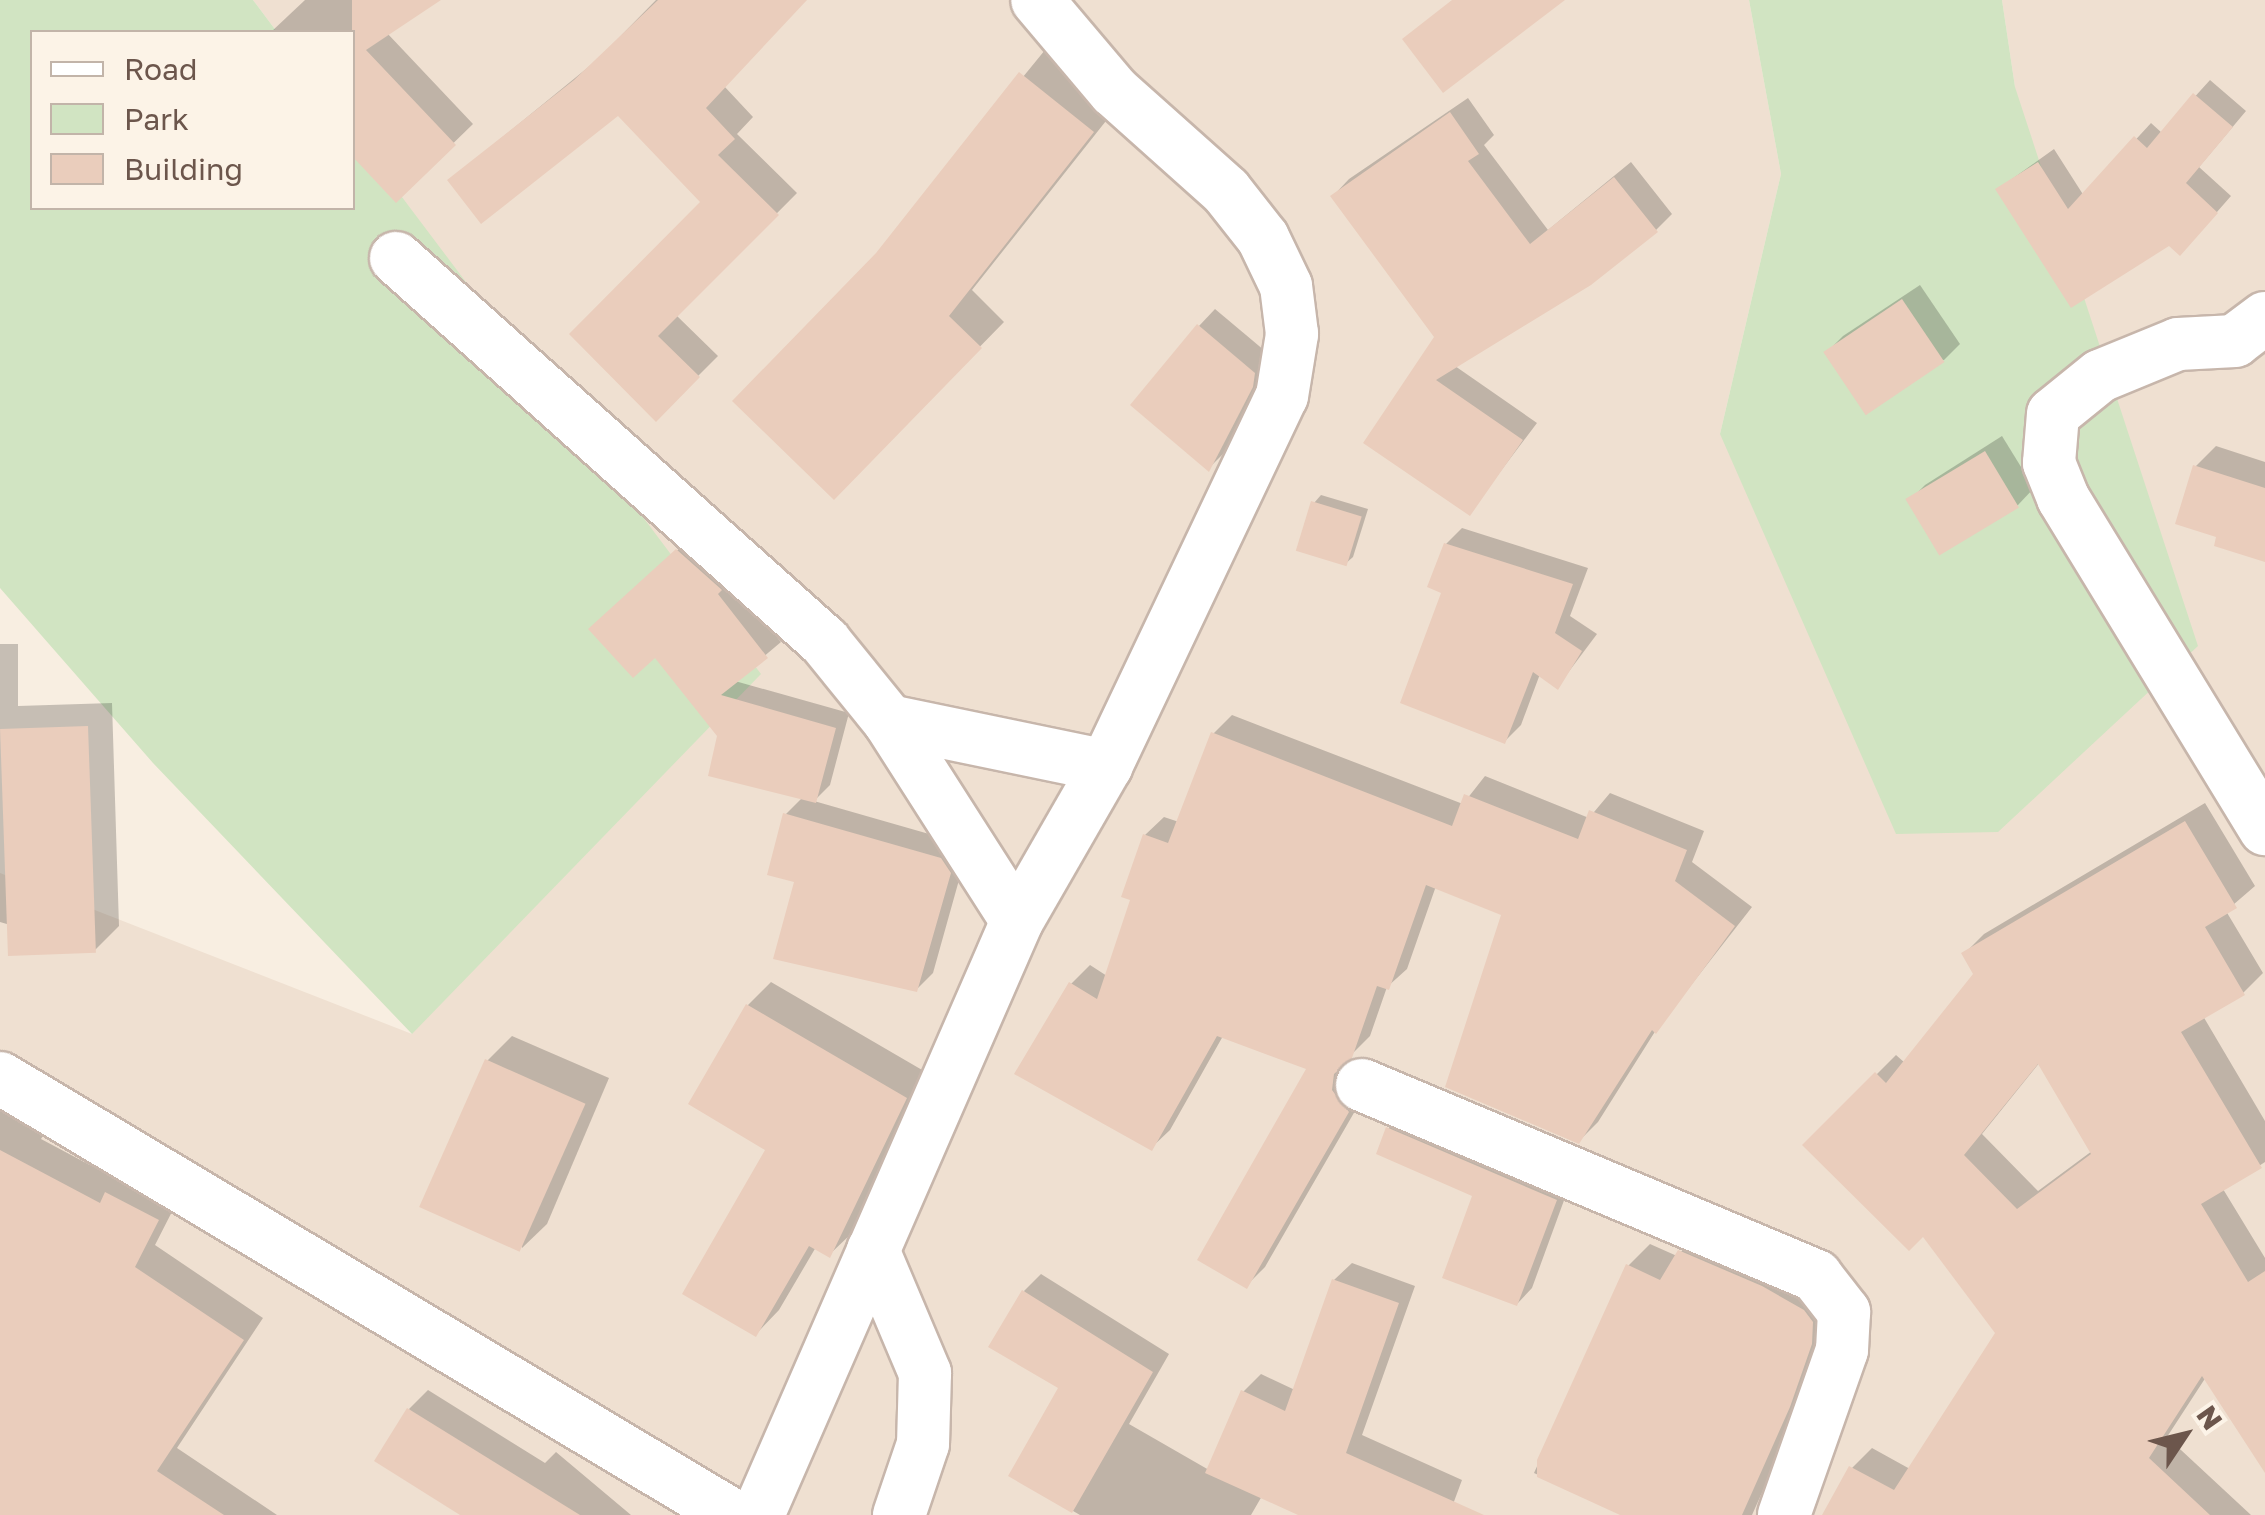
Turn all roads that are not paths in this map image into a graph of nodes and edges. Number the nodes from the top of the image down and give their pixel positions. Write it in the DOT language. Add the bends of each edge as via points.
graph roads {
  1 [pos="1037,0"];
  2 [pos="396,258"];
  3 [pos="2265,318"];
  4 [pos="889,721"];
  5 [pos="1106,766"];
  6 [pos="2265,829"];
  7 [pos="1016,922"];
  8 [pos="0,1078"];
  9 [pos="1362,1085"];
  10 [pos="872,1250"];
  11 [pos="732,1515"];
  12 [pos="758,1515"];
  13 [pos="899,1515"];
  14 [pos="1784,1515"];
  1 -- 5 [label="street" via="1114,91 1226,191 1264,238 1286,286 1292,334 1282,396"];
  2 -- 4 [label="street" via="824,642"];
  3 -- 6 [label="street" via="2235,341 2178,344 2100,376 2053,414 2049,464 2063,498"];
  4 -- 5 [label="street"];
  4 -- 7 [label="street"];
  5 -- 7 [label="street"];
  7 -- 10 [label="street"];
  8 -- 11 [label="street"];
  9 -- 14 [label="street" via="1816,1276 1844,1312 1842,1350"];
  10 -- 12 [label="street"];
  10 -- 13 [label="street" via="925,1373 922,1444"];
}
